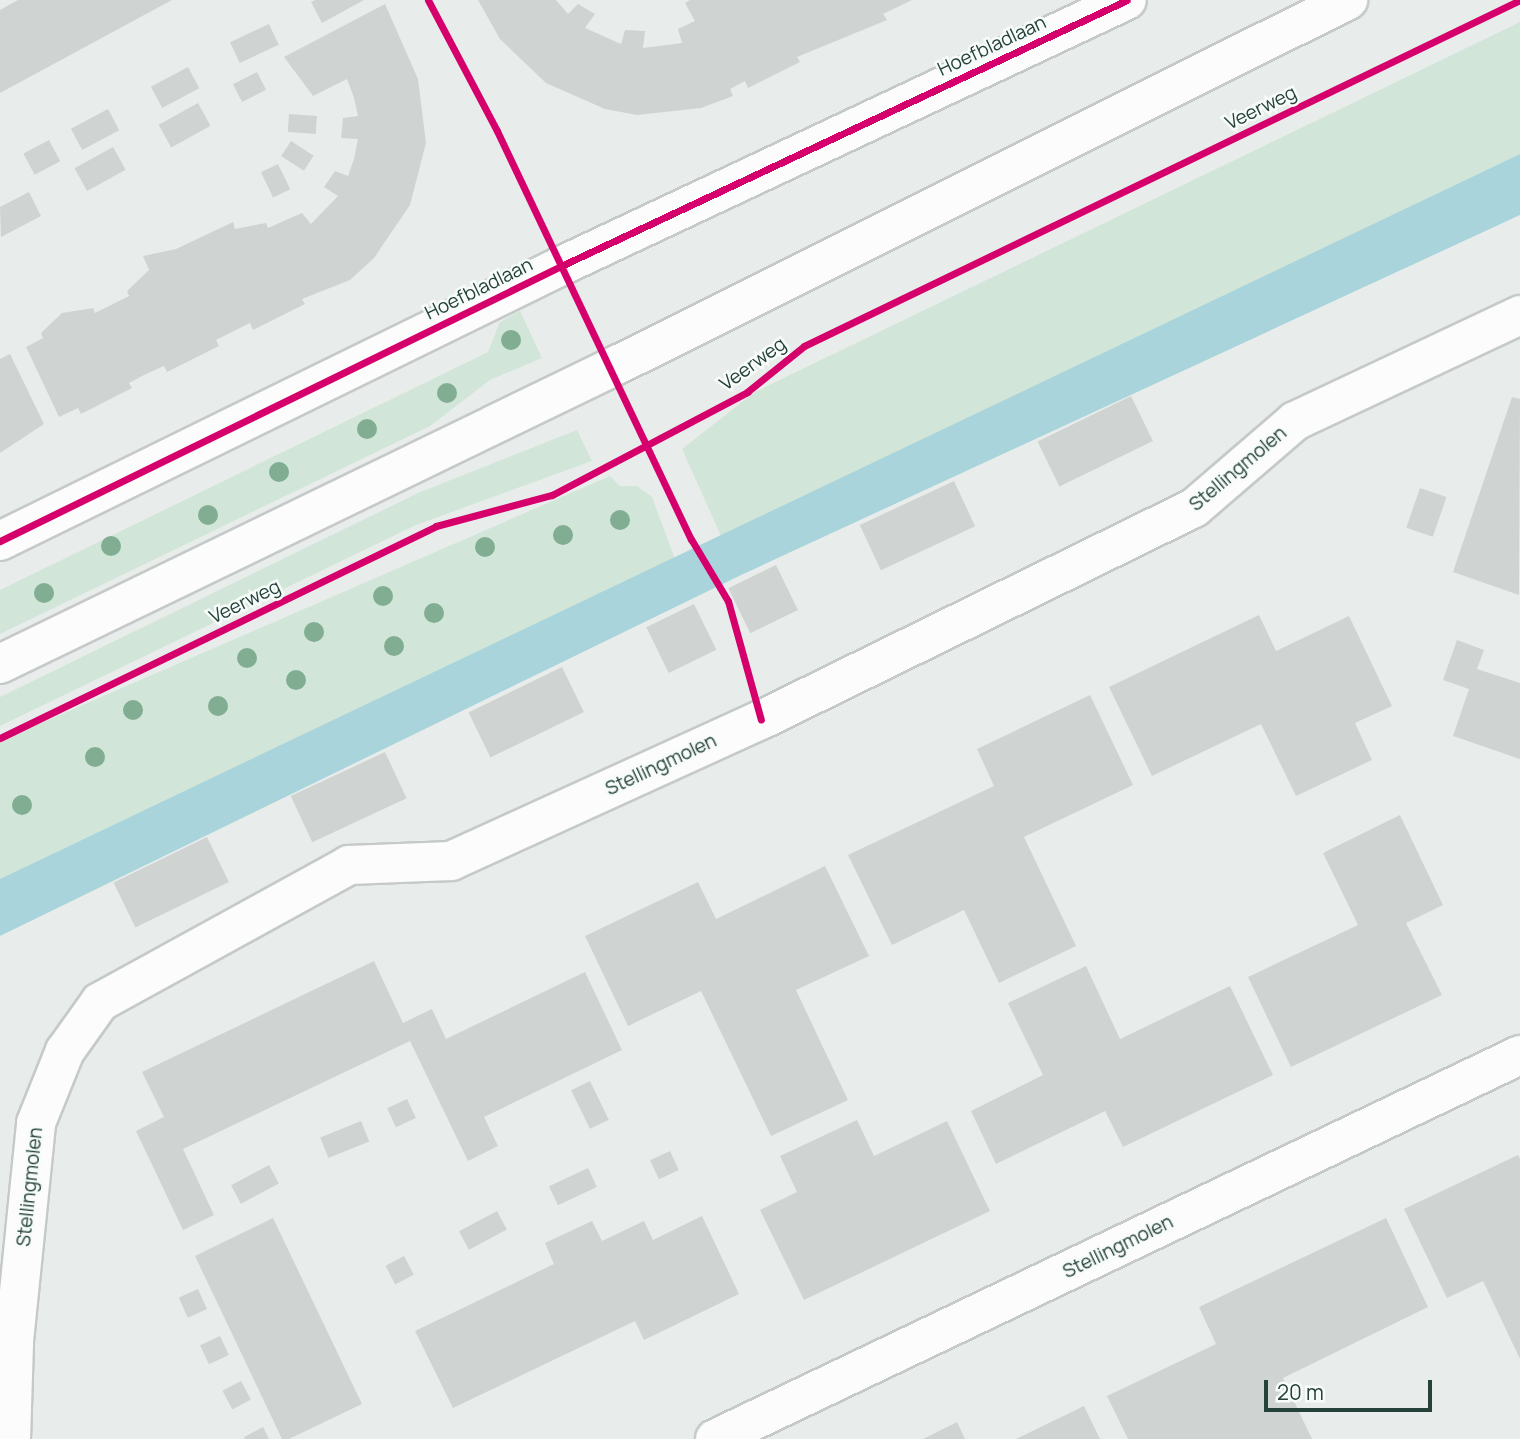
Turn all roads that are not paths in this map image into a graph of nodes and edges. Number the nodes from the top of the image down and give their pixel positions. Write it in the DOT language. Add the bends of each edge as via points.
graph roads {
  1 [pos="1127,0"];
  2 [pos="1348,0"];
  3 [pos="1520,315"];
  4 [pos="0,541"];
  5 [pos="0,664"];
  6 [pos="1520,1055"];
  7 [pos="7,1341"];
  8 [pos="11,1439"];
  9 [pos="715,1439"];
  1 -- 4 [label="street, Hoefbladlaan" via="561,266"];
  2 -- 5 [label="street" via="611,368"];
  3 -- 7 [label="street, Stellingmolen" via="1295,421 1194,509 773,714 452,861 349,865 100,1002 65,1051 36,1123"];
  6 -- 9 [label="street, Stellingmolen"];
  7 -- 8 [label="street, Stellingmolen"];
}
